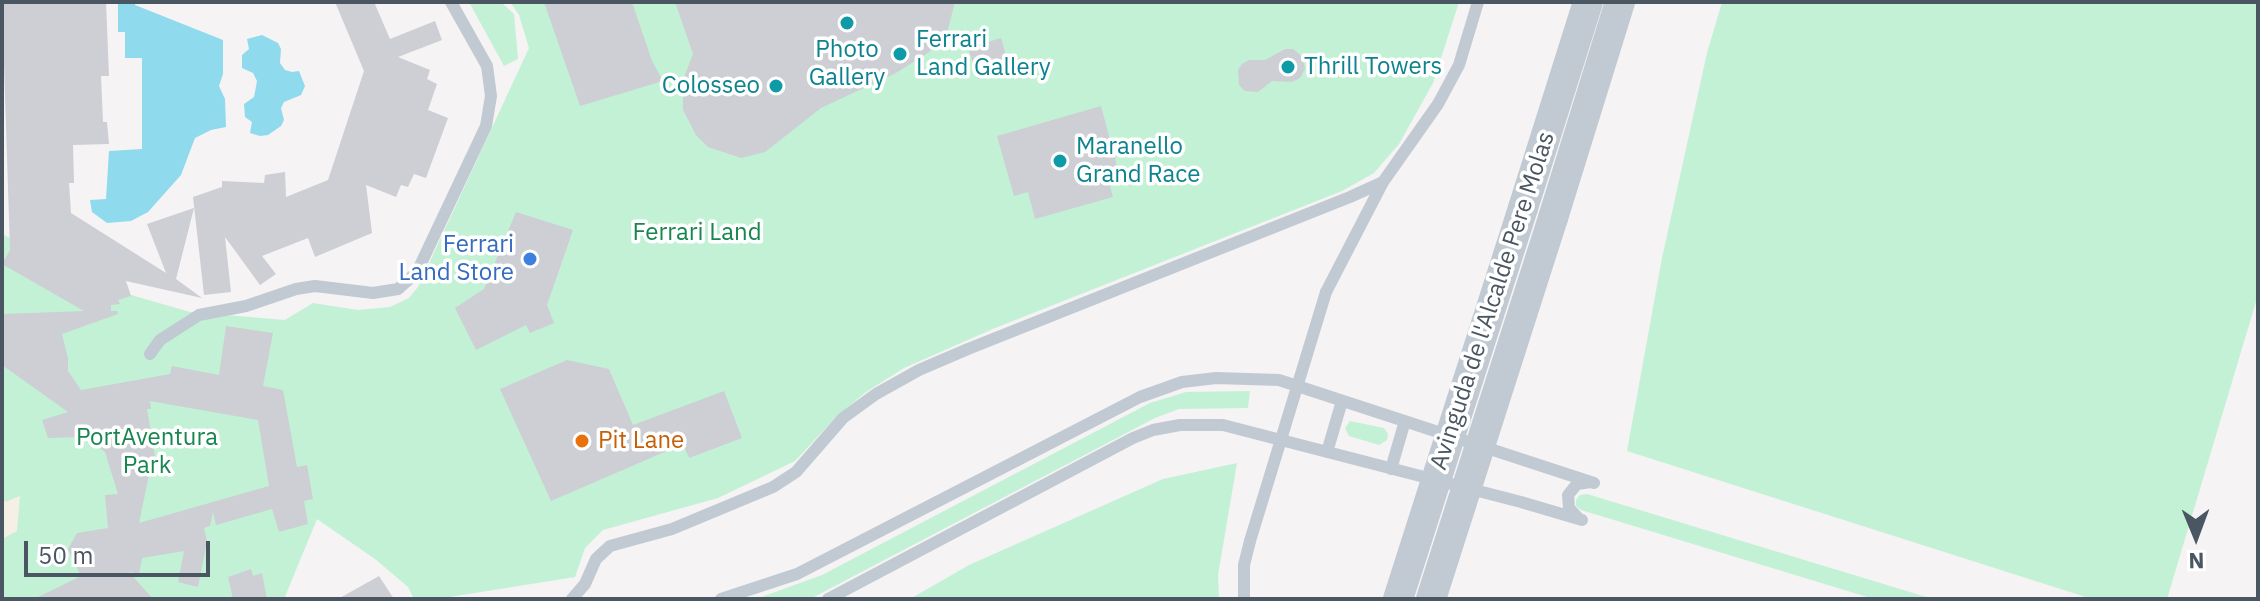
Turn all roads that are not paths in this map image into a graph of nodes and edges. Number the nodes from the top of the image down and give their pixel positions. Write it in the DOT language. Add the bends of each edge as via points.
graph roads {
  1 [pos="451,2"];
  2 [pos="1478,2"];
  3 [pos="1588,2"];
  4 [pos="1620,2"];
  5 [pos="1383,182"];
  6 [pos="150,354"];
  7 [pos="1342,401"];
  8 [pos="1405,421"];
  9 [pos="1327,452"];
  10 [pos="1391,469"];
  11 [pos="572,599"];
  12 [pos="721,599"];
  13 [pos="828,599"];
  14 [pos="1244,599"];
  15 [pos="1398,599"];
  16 [pos="1431,599"];
  1 -- 6 [label="lane" via="487,66 491,96 486,126 417,272 398,289 373,293 315,286 199,315 160,340"];
  2 -- 5 [label="lane" via="1459,65"];
  3 -- 15 [label="street, Avinguda de l'Alcalde Pere Molas, bridge"];
  4 -- 16 [label="street, Avinguda de l'Alcalde Pere Molas, bridge"];
  5 -- 11 [label="lane" via="919,370 843,418 796,472 773,487 672,529 610,546"];
  5 -- 14 [label="lane, bridge" via="1326,292 1250,541"];
  7 -- 8 [label="lane"];
  7 -- 9 [label="lane"];
  7 -- 12 [label="lane" via="1279,380 1182,382 1140,397 797,574"];
  8 -- 10 [label="lane"];
  8 -- 10 [label="lane" via="1594,483 1579,483 1568,495 1570,511 1582,520"];
  9 -- 10 [label="lane"];
  9 -- 13 [label="lane" via="1223,425 1153,430"];
}
